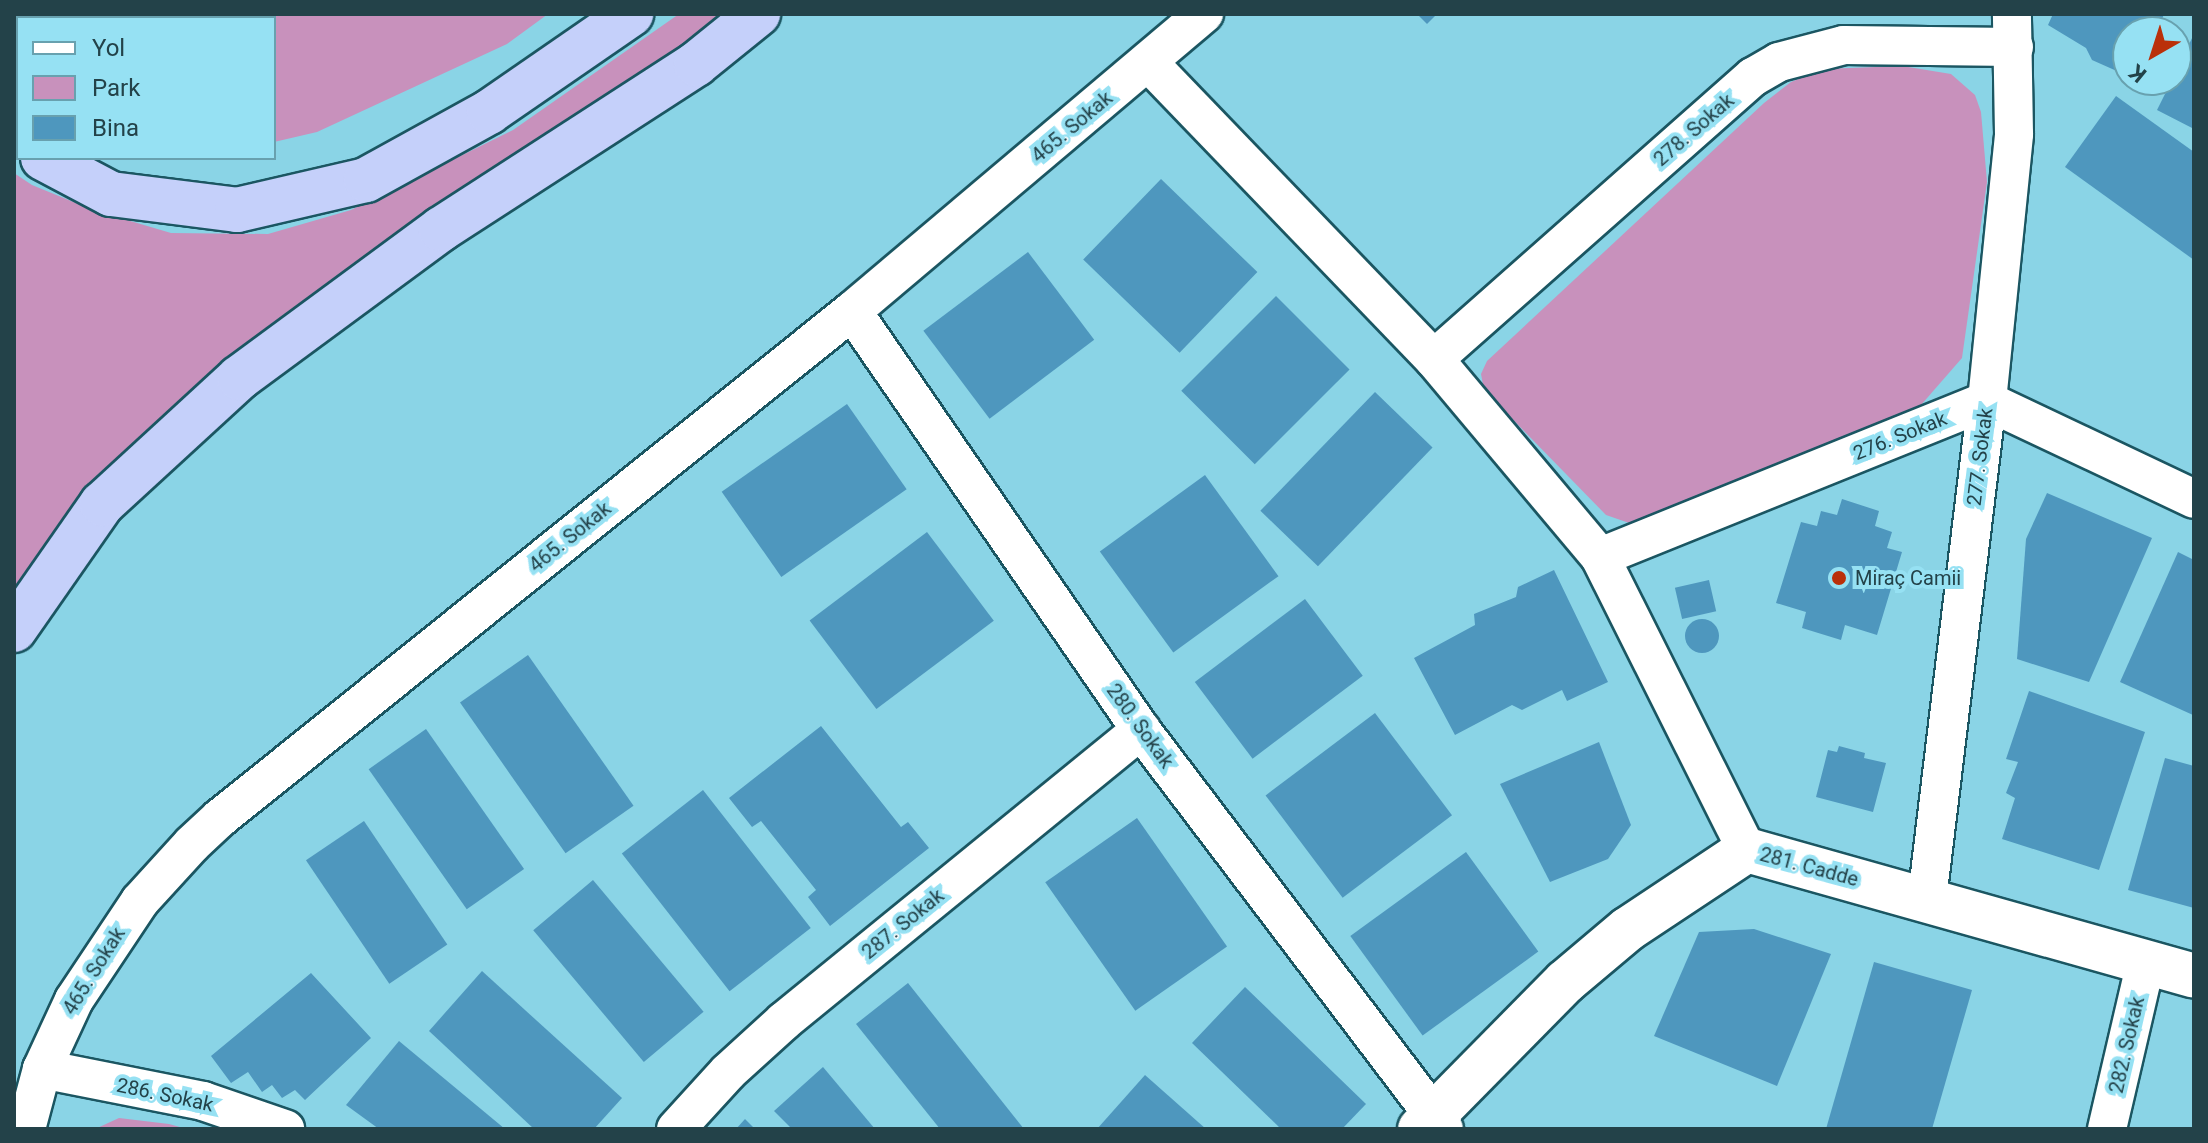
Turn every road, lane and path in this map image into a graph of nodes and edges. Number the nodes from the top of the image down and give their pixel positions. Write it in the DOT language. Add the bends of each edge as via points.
graph roads {
  1 [pos="631,14"];
  2 [pos="758,14"];
  3 [pos="1204,14"];
  4 [pos="2013,31"];
  5 [pos="1149,63"];
  6 [pos="47,160"];
  7 [pos="852,311"];
  8 [pos="1434,359"];
  9 [pos="1987,401"];
  10 [pos="2194,499"];
  11 [pos="1600,557"];
  12 [pos="14,630"];
  13 [pos="1141,730"];
  14 [pos="1747,850"];
  15 [pos="1927,899"];
  16 [pos="2146,961"];
  17 [pos="2194,976"];
  18 [pos="42,1069"];
  19 [pos="1432,1124"];
  20 [pos="26,1129"];
  21 [pos="285,1129"];
  22 [pos="676,1129"];
  23 [pos="2107,1129"];
  1 -- 6 [label="highway" via="489,112 366,180 237,210 111,194"];
  2 -- 12 [label="highway" via="696,64 441,229 239,378 102,504"];
  3 -- 5 [label="street, 465. Sokak"];
  4 -- 8 [label="street, 278. Sokak" via="1844,45 1779,62 1753,77"];
  4 -- 9 [label="street, 277. Sokak" via="2014,134"];
  5 -- 7 [label="street, 465. Sokak"];
  5 -- 8 [label="street"];
  7 -- 13 [label="street, 280. Sokak"];
  7 -- 18 [label="street, 465. Sokak" via="220,818 168,868 106,947"];
  8 -- 11 [label="street"];
  9 -- 10 [label="street"];
  9 -- 11 [label="street, 276. Sokak"];
  9 -- 15 [label="street, 277. Sokak"];
  11 -- 14 [label="street"];
  13 -- 19 [label="street, 280. Sokak"];
  13 -- 22 [label="street, 287. Sokak" via="784,1021"];
  14 -- 15 [label="street, 281. Cadde"];
  14 -- 19 [label="street, 281. Cadde" via="1628,929 1565,982"];
  15 -- 16 [label="street, 281. Cadde"];
  16 -- 17 [label="street, 281. Cadde"];
  16 -- 23 [label="street, 282. Sokak"];
  18 -- 20 [label="street, 465. Sokak"];
  18 -- 21 [label="street, 286. Sokak" via="203,1101"];
}
